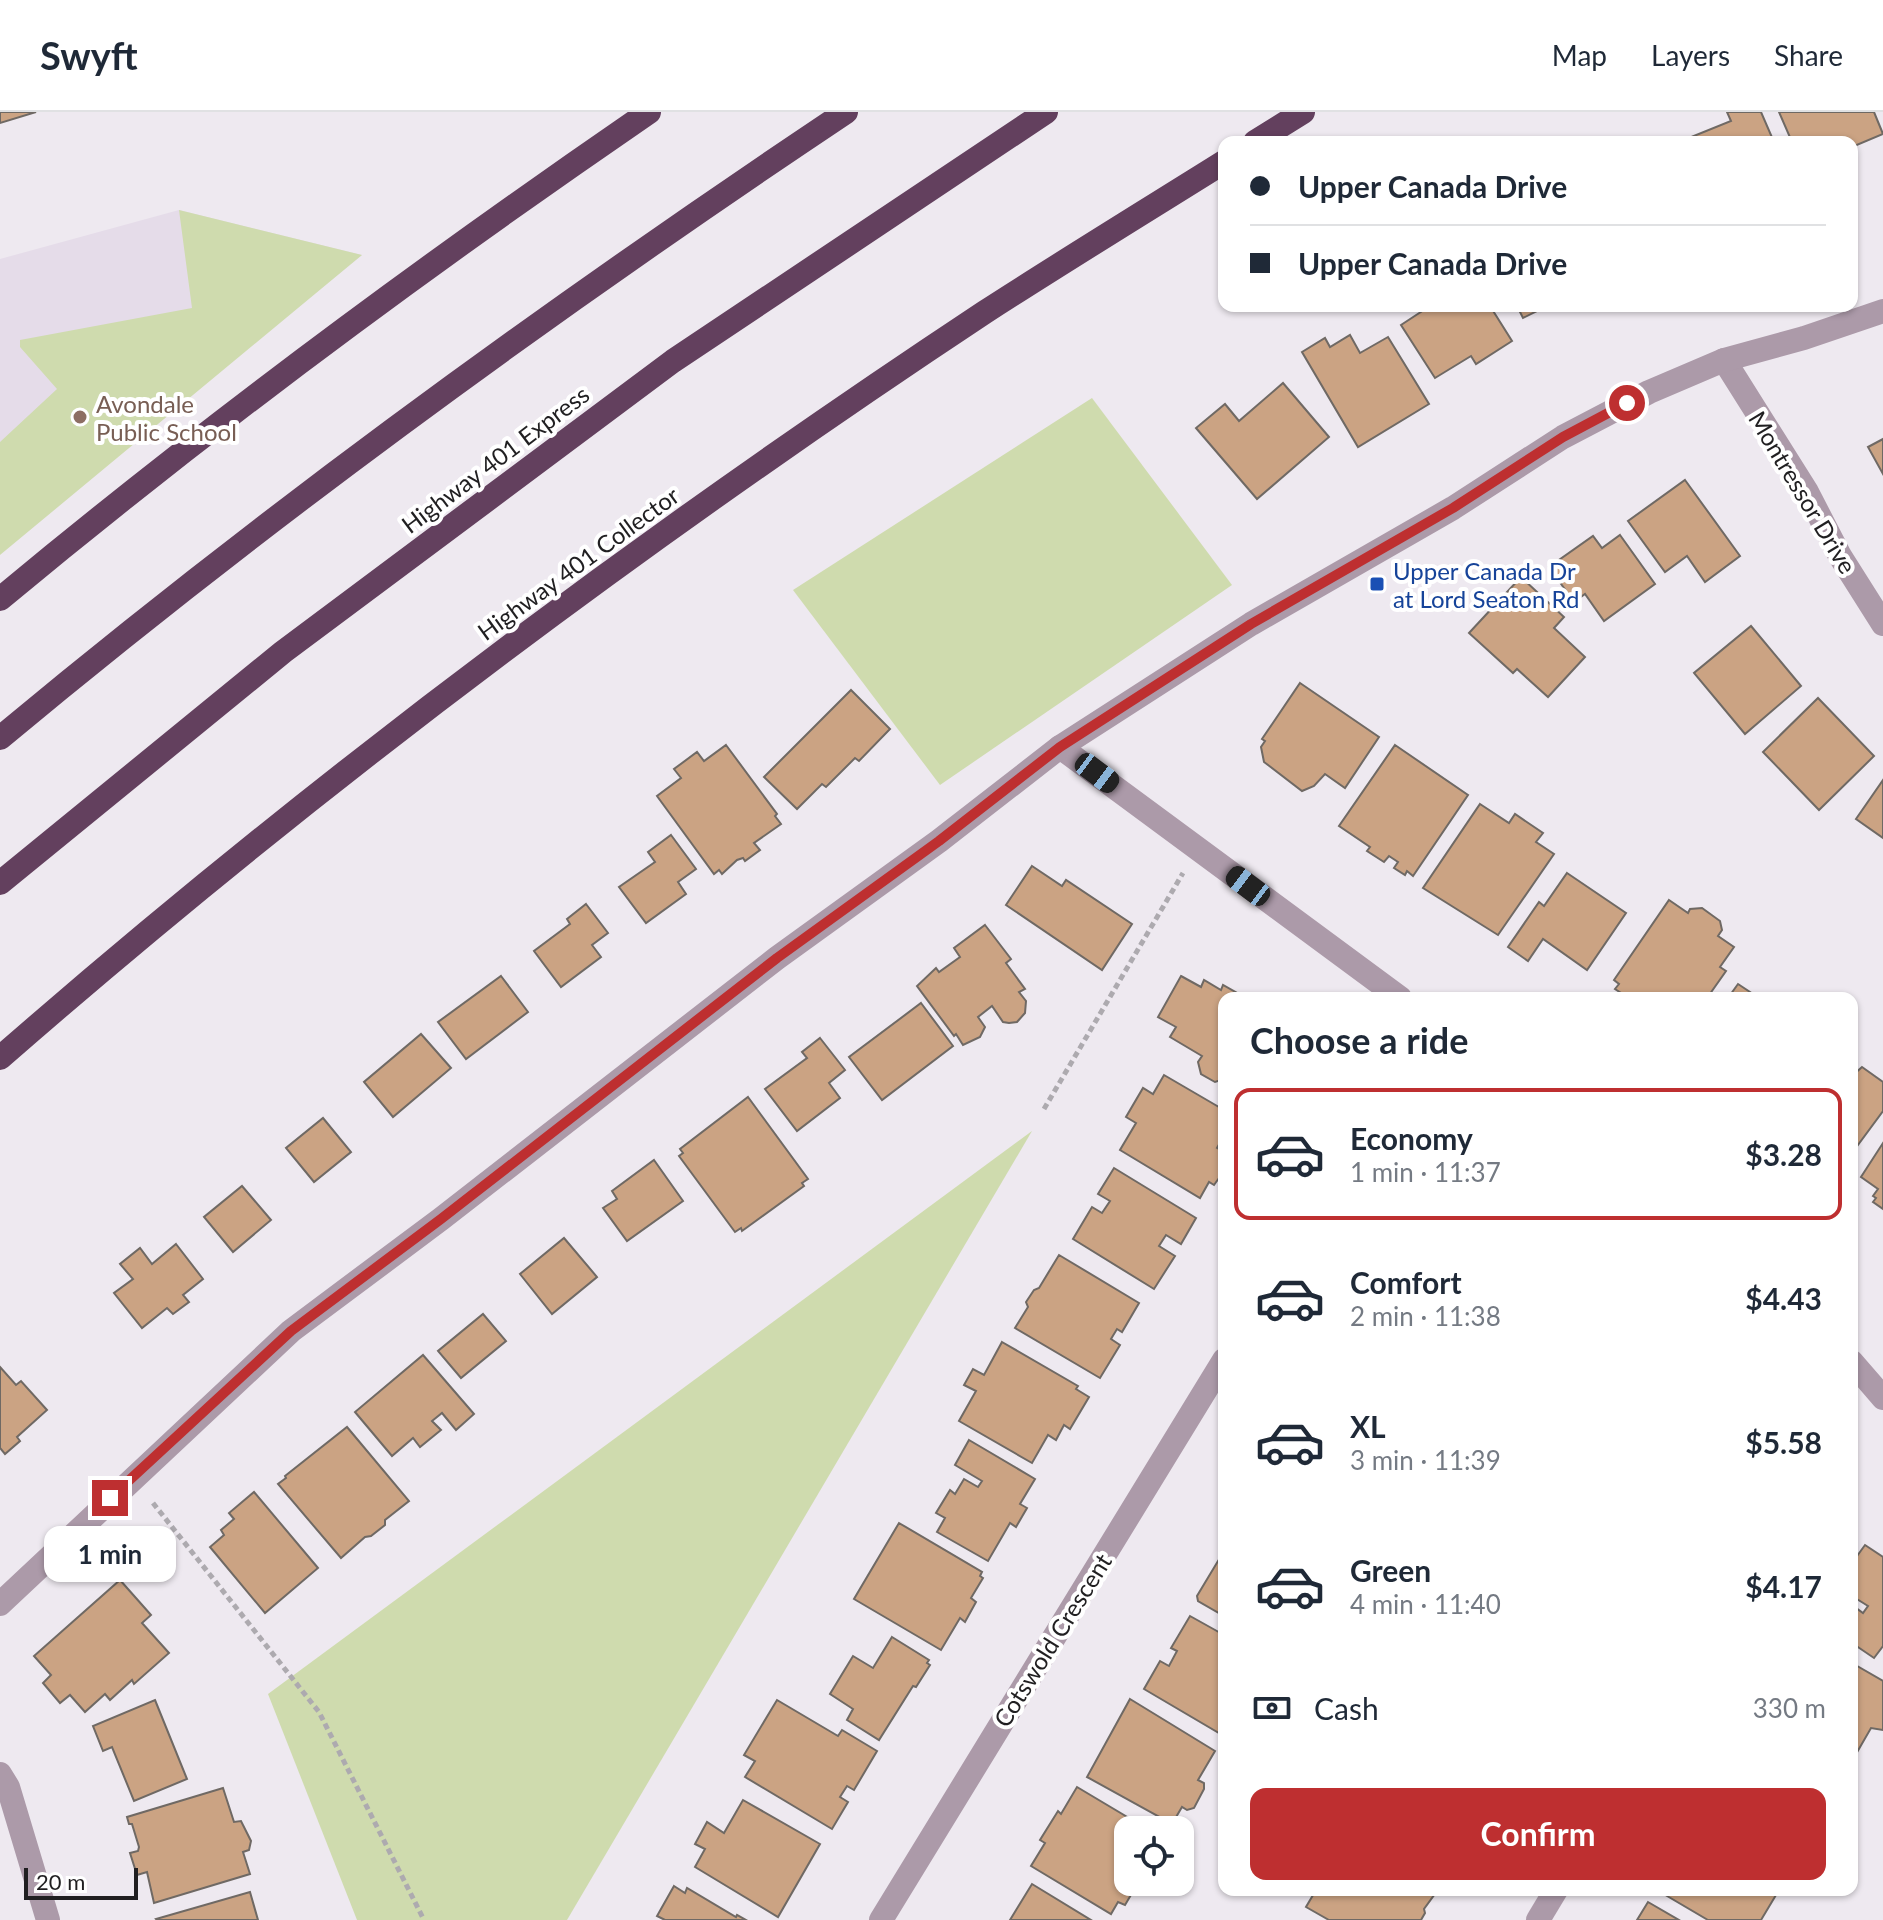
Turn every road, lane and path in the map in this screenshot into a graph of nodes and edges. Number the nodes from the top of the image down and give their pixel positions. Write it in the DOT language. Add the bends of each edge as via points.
graph roads {
  1 [pos="649,112"];
  2 [pos="846,112"];
  3 [pos="1046,112"];
  4 [pos="1303,112"];
  5 [pos="1265,136"];
  6 [pos="1218,166"];
  7 [pos="1883,311"];
  8 [pos="1724,360"];
  9 [pos="0,599"];
  10 [pos="1883,624"];
  11 [pos="0,738"];
  12 [pos="1060,747"];
  13 [pos="1198,849"];
  14 [pos="0,883"];
  15 [pos="1392,992"];
  16 [pos="0,1058"];
  17 [pos="1044,1109"];
  18 [pos="1218,1370"];
  19 [pos="1858,1381"];
  20 [pos="1883,1398"];
  21 [pos="133,1478"];
  22 [pos="0,1604"];
  23 [pos="0,1774"];
  24 [pos="1552,1896"];
  25 [pos="48,1920"];
  26 [pos="424,1920"];
  27 [pos="881,1920"];
  28 [pos="1538,1920"];
  1 -- 9 [label="highway" via="267,388"];
  2 -- 11 [label="highway" via="434,399"];
  3 -- 14 [label="highway, Highway 401 Express" via="673,361 283,652"];
  4 -- 5 [label="highway"];
  6 -- 16 [label="highway, Highway 401 Collector" via="985,312 646,547 372,752"];
  7 -- 8 [label="street"];
  8 -- 10 [label="street, Montressor Drive"];
  8 -- 12 [label="street" via="1563,437 1453,508 1251,624"];
  12 -- 13 [label="street"];
  12 -- 21 [label="street" via="291,1331"];
  13 -- 15 [label="street"];
  13 -- 17 [label="path"];
  18 -- 27 [label="street, Cotswold Crescent"];
  19 -- 20 [label="street"];
  21 -- 22 [label="street"];
  21 -- 26 [label="path" via="319,1712"];
  23 -- 25 [label="street"];
  24 -- 28 [label="street"];
}
